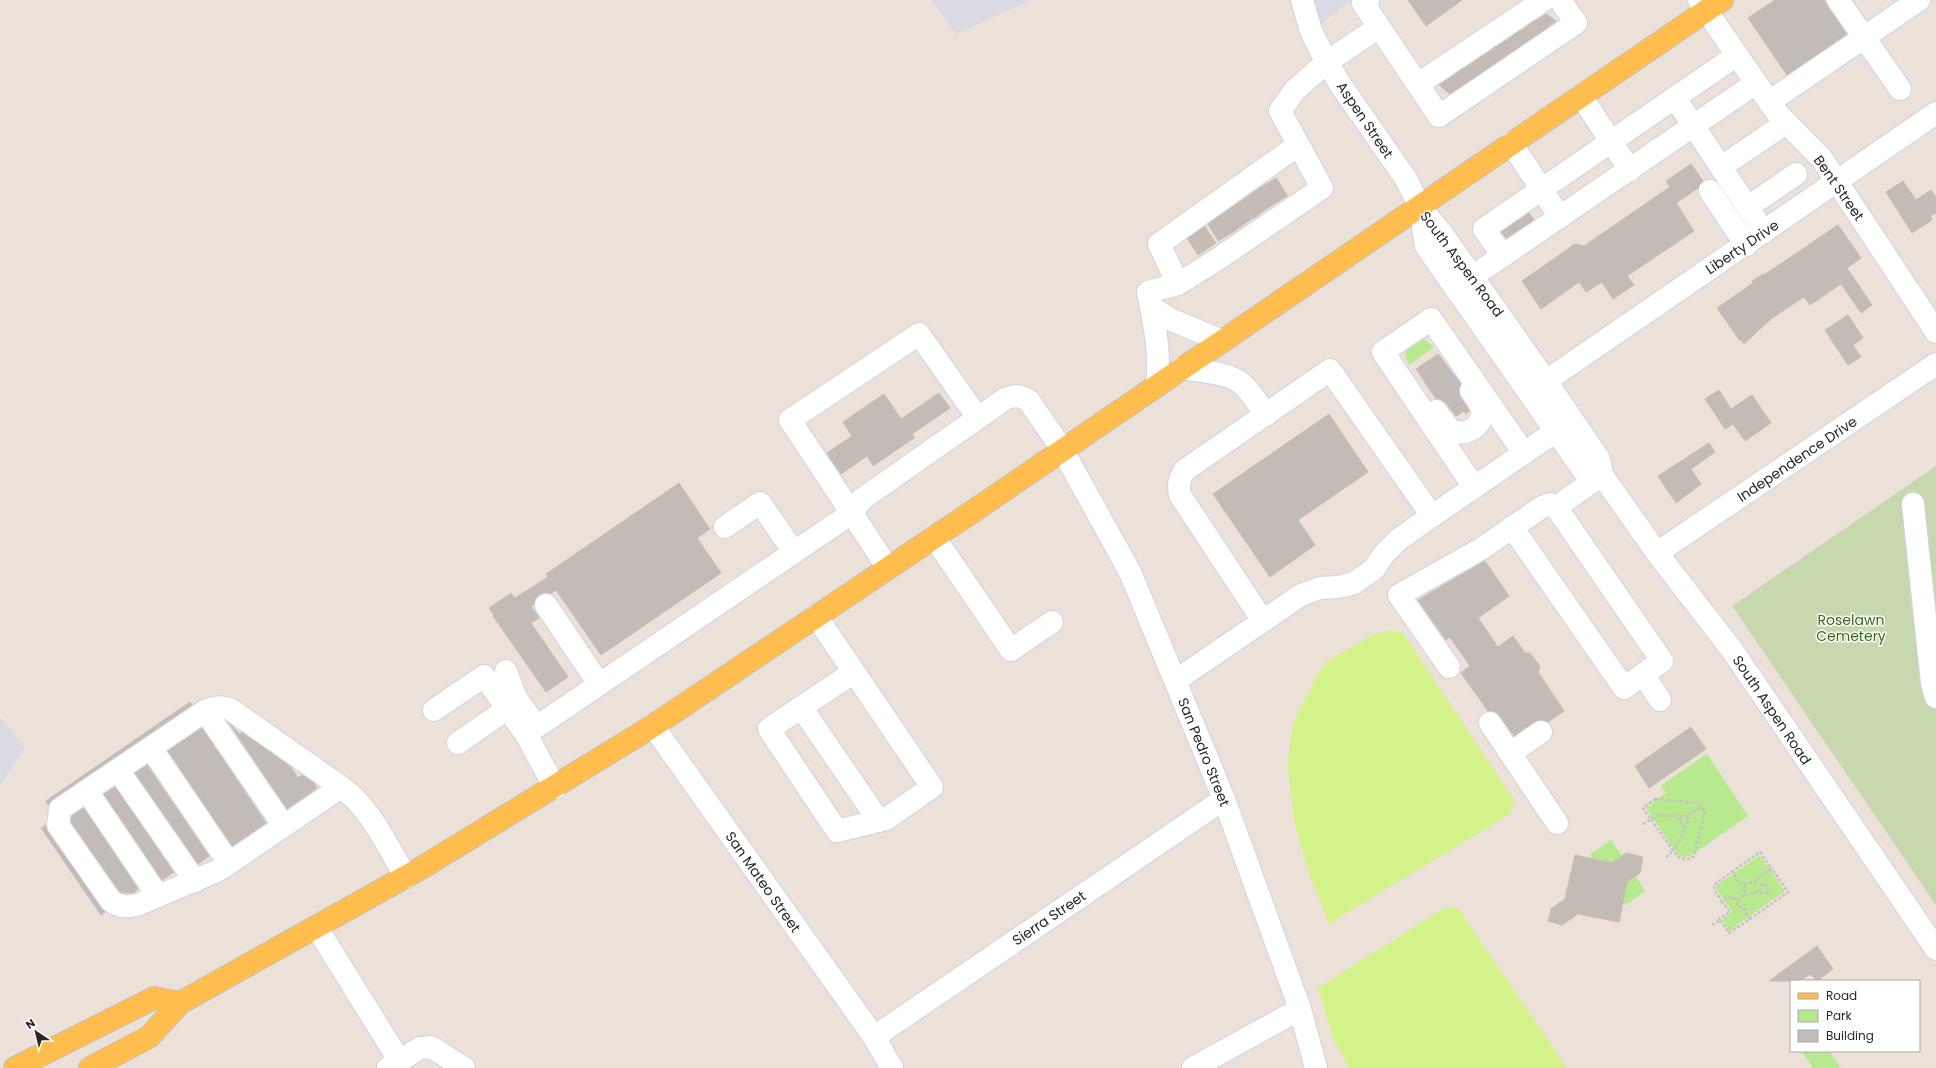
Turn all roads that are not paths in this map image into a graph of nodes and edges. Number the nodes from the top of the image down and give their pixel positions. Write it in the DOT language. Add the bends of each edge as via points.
graph roads {
  1 [pos="1302,0"];
  2 [pos="1368,0"];
  3 [pos="1544,0"];
  4 [pos="1560,0"];
  5 [pos="1838,0"];
  6 [pos="1919,0"];
  7 [pos="1709,3"];
  8 [pos="1379,27"];
  9 [pos="1526,36"];
  10 [pos="1864,37"];
  11 [pos="1737,55"];
  12 [pos="1327,62"];
  13 [pos="1479,68"];
  14 [pos="1756,83"];
  15 [pos="1418,84"];
  16 [pos="1900,89"];
  17 [pos="1581,96"];
  18 [pos="1675,98"];
  19 [pos="1769,102"];
  20 [pos="1936,113"];
  21 [pos="1786,122"];
  22 [pos="1693,126"];
  23 [pos="1611,142"];
  24 [pos="1511,143"];
  25 [pos="1298,145"];
  26 [pos="1721,167"];
  27 [pos="1630,170"];
  28 [pos="1796,174"];
  29 [pos="1837,182"];
  30 [pos="1542,190"];
  31 [pos="1710,191"];
  32 [pos="1420,207"];
  33 [pos="1748,207"];
  34 [pos="1560,217"];
  35 [pos="1764,232"];
  36 [pos="1746,245"];
  37 [pos="1503,256"];
  38 [pos="1473,276"];
  39 [pos="1178,284"];
  40 [pos="1151,308"];
  41 [pos="1424,323"];
  42 [pos="1936,332"];
  43 [pos="1222,341"];
  44 [pos="1392,346"];
  45 [pos="1936,364"];
  46 [pos="1180,368"];
  47 [pos="1546,381"];
  48 [pos="1157,384"];
  49 [pos="1266,415"];
  50 [pos="978,418"];
  51 [pos="1504,423"];
  52 [pos="1564,425"];
  53 [pos="1062,449"];
  54 [pos="1524,452"];
  55 [pos="1454,457"];
  56 [pos="1602,475"];
  57 [pos="1474,487"];
  58 [pos="1913,504"];
  59 [pos="1556,507"];
  60 [pos="852,513"];
  61 [pos="1432,516"];
  62 [pos="725,527"];
  63 [pos="1512,527"];
  64 [pos="934,537"];
  65 [pos="794,552"];
  66 [pos="1657,553"];
  67 [pos="888,568"];
  68 [pos="546,605"];
  69 [pos="816,616"];
  70 [pos="1052,622"];
  71 [pos="1263,622"];
  72 [pos="1449,667"];
  73 [pos="506,671"];
  74 [pos="854,672"];
  75 [pos="1643,674"];
  76 [pos="1175,681"];
  77 [pos="599,684"];
  78 [pos="1936,697"];
  79 [pos="1660,700"];
  80 [pos="801,707"];
  81 [pos="507,709"];
  82 [pos="434,710"];
  83 [pos="205,711"];
  84 [pos="1490,723"];
  85 [pos="653,726"];
  86 [pos="531,730"];
  87 [pos="1541,732"];
  88 [pos="458,743"];
  89 [pos="151,748"];
  90 [pos="1511,753"];
  91 [pos="118,770"];
  92 [pos="341,787"];
  93 [pos="555,788"];
  94 [pos="87,791"];
  95 [pos="1224,800"];
  96 [pos="879,821"];
  97 [pos="1558,822"];
  98 [pos="284,826"];
  99 [pos="229,863"];
  100 [pos="406,878"];
  101 [pos="194,881"];
  102 [pos="158,896"];
  103 [pos="317,928"];
  104 [pos="1936,949"];
  105 [pos="180,1003"];
  106 [pos="1300,1009"];
  107 [pos="874,1037"];
  108 [pos="394,1064"];
  109 [pos="15,1068"];
  110 [pos="90,1068"];
  111 [pos="464,1068"];
  112 [pos="892,1068"];
  113 [pos="1193,1068"];
  114 [pos="1316,1068"];
  1 -- 12 [label="street, Aspen Street" via="1312,31"];
  2 -- 8 [label="street" via="1363,3"];
  3 -- 9 [label="street"];
  4 -- 9 [label="street" via="1576,24"];
  5 -- 10 [label="street"];
  6 -- 10 [label="street"];
  7 -- 11 [label="street, Bent Street"];
  7 -- 17 [label="main road"];
  8 -- 12 [label="street"];
  8 -- 15 [label="street"];
  9 -- 13 [label="street"];
  9 -- 13 [label="street"];
  10 -- 16 [label="street"];
  10 -- 19 [label="street"];
  11 -- 14 [label="street, Bent Street"];
  11 -- 18 [label="street"];
  12 -- 25 [label="street" via="1295,90 1280,111"];
  12 -- 32 [label="street, Aspen Street" via="1406,179"];
  13 -- 15 [label="street"];
  13 -- 15 [label="street" via="1439,116"];
  14 -- 19 [label="street, Bent Street"];
  14 -- 22 [label="street"];
  17 -- 23 [label="street"];
  17 -- 24 [label="main road"];
  18 -- 22 [label="street"];
  18 -- 23 [label="street"];
  19 -- 21 [label="street, Bent Street"];
  20 -- 29 [label="street, Liberty Drive"];
  21 -- 26 [label="street"];
  21 -- 29 [label="street, Bent Street" via="1822,159"];
  22 -- 26 [label="street"];
  22 -- 27 [label="street"];
  23 -- 27 [label="street"];
  23 -- 30 [label="street"];
  24 -- 30 [label="street"];
  24 -- 32 [label="main road"];
  25 -- 39 [label="street" via="1264,178 1192,227 1159,244"];
  25 -- 39 [label="street" via="1322,188 1274,214 1212,256"];
  26 -- 33 [label="street"];
  27 -- 34 [label="street"];
  28 -- 33 [label="street"];
  29 -- 35 [label="street, Liberty Drive"];
  29 -- 42 [label="street, Bent Street"];
  30 -- 34 [label="street"];
  30 -- 37 [label="street" via="1484,229"];
  31 -- 36 [label="street"];
  32 -- 38 [label="street, South Aspen Road"];
  32 -- 43 [label="main road"];
  32 -- 52 [label="street, South Aspen Road" via="1426,246"];
  33 -- 35 [label="street"];
  34 -- 37 [label="street"];
  35 -- 36 [label="street, Liberty Drive"];
  36 -- 47 [label="street, Liberty Drive"];
  37 -- 38 [label="street"];
  38 -- 47 [label="street, South Aspen Road"];
  39 -- 40 [label="street" via="1148,292"];
  40 -- 43 [label="street" via="1172,320"];
  40 -- 48 [label="street" via="1159,367"];
  41 -- 44 [label="street"];
  41 -- 44 [label="street" via="1481,405 1482,417 1472,430 1457,433 1446,425"];
  41 -- 51 [label="street" via="1431,318"];
  43 -- 46 [label="main road"];
  44 -- 55 [label="street" via="1383,352"];
  45 -- 66 [label="street, Independence Drive"];
  46 -- 48 [label="main road"];
  46 -- 49 [label="street" via="1228,376 1240,382"];
  47 -- 52 [label="street, South Aspen Road"];
  48 -- 53 [label="main road"];
  49 -- 61 [label="street" via="1330,370"];
  49 -- 71 [label="street" via="1185,470 1178,486 1180,494"];
  50 -- 53 [label="street, San Pedro Street" via="1005,399 1021,396 1029,401"];
  50 -- 60 [label="street, San Pedro Street" via="862,499"];
  50 -- 60 [label="street" via="919,334 790,420"];
  51 -- 54 [label="street"];
  51 -- 55 [label="street"];
  52 -- 54 [label="street"];
  52 -- 56 [label="street, South Aspen Road" via="1599,459"];
  53 -- 64 [label="main road"];
  53 -- 76 [label="street, San Pedro Street" via="1130,572"];
  54 -- 57 [label="street"];
  55 -- 57 [label="street"];
  56 -- 59 [label="street"];
  56 -- 66 [label="street, South Aspen Road"];
  57 -- 61 [label="street"];
  58 -- 78 [label="street" via="1932,683"];
  59 -- 63 [label="street" via="1550,504 1542,506"];
  59 -- 75 [label="street" via="1662,661"];
  60 -- 65 [label="street, San Pedro Street"];
  60 -- 67 [label="street"];
  61 -- 71 [label="street" via="1398,540 1374,569 1354,583 1320,588 1301,595"];
  62 -- 65 [label="street" via="760,503"];
  63 -- 72 [label="street" via="1480,549 1399,595"];
  63 -- 75 [label="street" via="1624,688"];
  64 -- 67 [label="main road"];
  64 -- 70 [label="street" via="1011,650"];
  65 -- 77 [label="street, San Pedro Street"];
  66 -- 104 [label="street, South Aspen Road" via="1732,650"];
  67 -- 69 [label="main road"];
  68 -- 77 [label="street"];
  69 -- 74 [label="street"];
  69 -- 85 [label="main road"];
  71 -- 76 [label="street"];
  73 -- 86 [label="street"];
  74 -- 80 [label="street"];
  74 -- 96 [label="street" via="932,787 886,819"];
  75 -- 79 [label="street"];
  76 -- 95 [label="street, San Pedro Street"];
  77 -- 86 [label="street, San Pedro Street"];
  80 -- 96 [label="street"];
  80 -- 96 [label="street" via="769,729 837,832"];
  81 -- 82 [label="street" via="484,676"];
  81 -- 86 [label="street"];
  81 -- 88 [label="street"];
  83 -- 89 [label="street"];
  83 -- 92 [label="street" via="216,707 230,709"];
  83 -- 98 [label="street"];
  84 -- 90 [label="street"];
  85 -- 93 [label="main road"];
  85 -- 107 [label="street, San Mateo Street"];
  86 -- 93 [label="street"];
  87 -- 90 [label="street"];
  89 -- 91 [label="street"];
  89 -- 99 [label="street"];
  90 -- 97 [label="street"];
  91 -- 94 [label="street"];
  91 -- 101 [label="street"];
  92 -- 98 [label="street"];
  92 -- 100 [label="street" via="354,796 378,830"];
  93 -- 100 [label="main road"];
  94 -- 102 [label="street"];
  94 -- 102 [label="street" via="60,809 58,824 111,901 126,907"];
  95 -- 106 [label="street, San Pedro Street"];
  95 -- 107 [label="street, Sierra Street"];
  98 -- 99 [label="street"];
  99 -- 101 [label="street"];
  100 -- 103 [label="main road"];
  101 -- 102 [label="street"];
  103 -- 105 [label="main road"];
  103 -- 108 [label="street"];
  105 -- 109 [label="main road" via="154,998"];
  105 -- 110 [label="main road" via="149,1037"];
  106 -- 113 [label="street"];
  106 -- 114 [label="street, San Pedro Street"];
  107 -- 112 [label="street, San Mateo Street"];
  108 -- 111 [label="street" via="420,1048 431,1047"];
}
